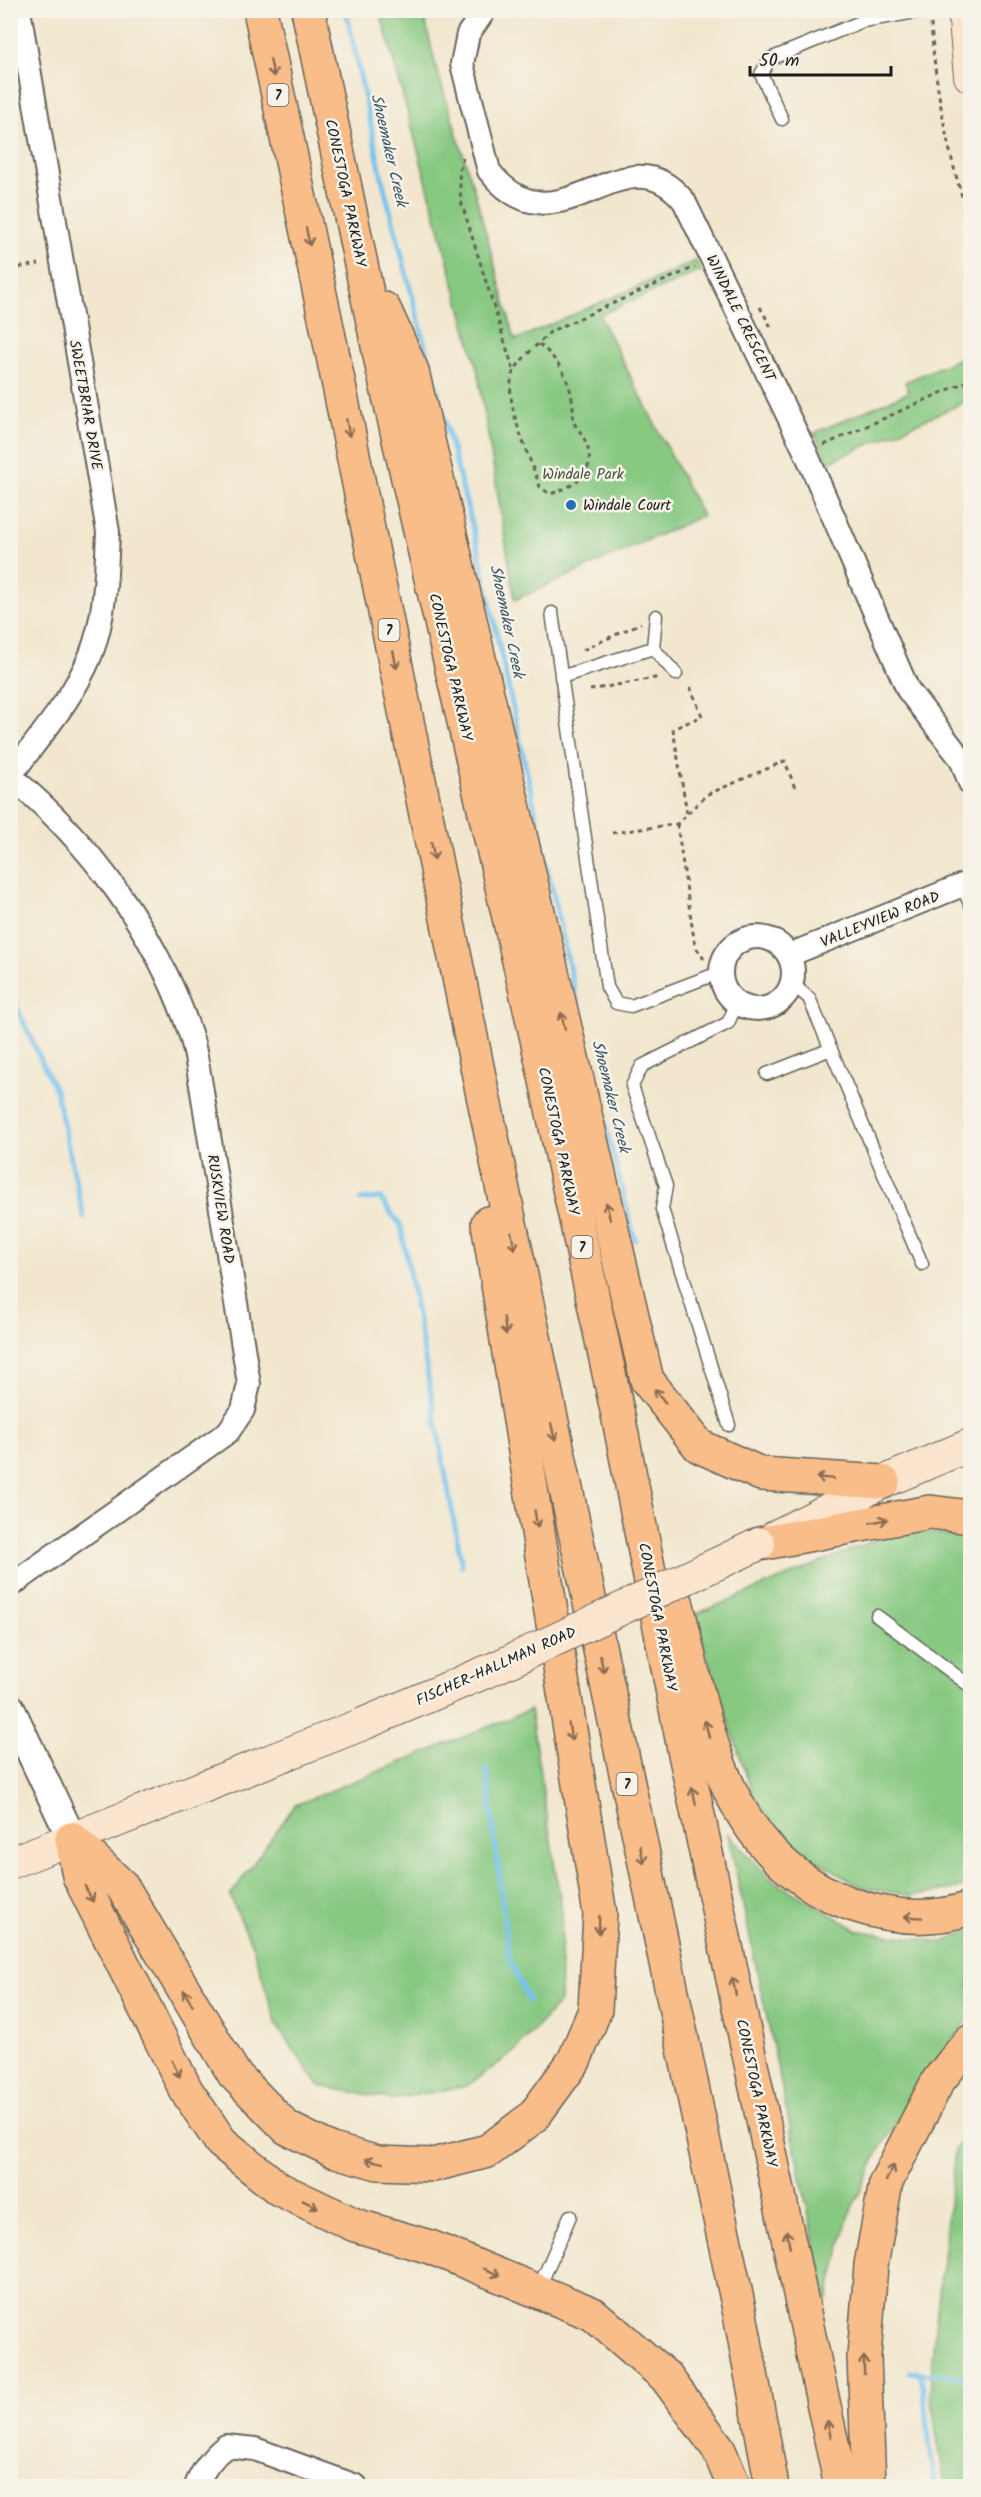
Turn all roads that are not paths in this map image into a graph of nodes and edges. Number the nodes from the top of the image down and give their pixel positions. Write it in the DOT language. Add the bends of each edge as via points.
graph roads {
  1 [pos="19,10"];
  2 [pos="260,10"];
  3 [pos="308,10"];
  4 [pos="485,10"];
  5 [pos="964,10"];
  6 [pos="929,15"];
  7 [pos="970,76"];
  8 [pos="782,119"];
  9 [pos="358,251"];
  10 [pos="552,613"];
  11 [pos="656,616"];
  12 [pos="653,648"];
  13 [pos="676,674"];
  14 [pos="561,677"];
  15 [pos="10,776"];
  16 [pos="970,783"];
  17 [pos="968,891"];
  18 [pos="789,955"];
  19 [pos="712,965"];
  20 [pos="792,983"];
  21 [pos="737,1003"];
  22 [pos="831,1049"];
  23 [pos="767,1074"];
  24 [pos="480,1081"];
  25 [pos="922,1264"];
  26 [pos="618,1415"];
  27 [pos="729,1425"];
  28 [pos="970,1445"];
  29 [pos="883,1482"];
  30 [pos="970,1517"];
  31 [pos="759,1544"];
  32 [pos="10,1586"];
  33 [pos="877,1616"];
  34 [pos="970,1686"];
  35 [pos="10,1708"];
  36 [pos="72,1839"];
  37 [pos="10,1863"];
  38 [pos="970,1908"];
  39 [pos="970,2041"];
  40 [pos="570,2216"];
  41 [pos="537,2291"];
  42 [pos="196,2487"];
  43 [pos="357,2487"];
  44 [pos="734,2487"];
  45 [pos="772,2487"];
  46 [pos="841,2487"];
  47 [pos="869,2487"];
  1 -- 15 [label="street, SWEETBRIAR DRIVE" via="108,532 106,581 91,654 79,680"];
  2 -- 24 [label="highway, 7, one-way"];
  3 -- 9 [label="highway, CONESTOGA PARKWAY / 7"];
  4 -- 16 [label="street, WINDALE CRESCENT" via="468,33 462,64 489,171 514,195 536,202 569,200 633,175 662,180 684,201 806,453 908,690 961,759"];
  5 -- 7 [label="main road"];
  6 -- 8 [label="lane" via="863,21 770,58 761,74"];
  9 -- 26 [label="highway, CONESTOGA PARKWAY / 7"];
  29 -- 9 [label="highway, one-way" via="761,1474 699,1446 647,1380 412,371"];
  10 -- 14 [label="lane"];
  11 -- 12 [label="lane"];
  12 -- 13 [label="lane"];
  12 -- 14 [label="lane"];
  14 -- 19 [label="lane" via="607,987 616,1003 631,1006"];
  15 -- 32 [label="street, RUSKVIEW ROAD" via="48,807 105,872 140,925 190,1031 249,1384 243,1410 228,1432"];
  17 -- 18 [label="street, VALLEYVIEW ROAD"];
  18 -- 19 [label="street" via="771,939 748,937"];
  18 -- 20 [label="street"];
  19 -- 21 [label="street"];
  20 -- 21 [label="street" via="787,993 769,1006 759,1009"];
  20 -- 22 [label="lane" via="809,998"];
  21 -- 27 [label="lane" via="728,1023 642,1066 632,1086 666,1186 662,1209"];
  22 -- 23 [label="lane"];
  22 -- 25 [label="lane"];
  24 -- 36 [label="highway, one-way" via="475,1144 600,1914 595,2010 574,2061 533,2117 488,2151 433,2165 378,2163 332,2150 287,2128 234,2074 122,1886"];
  24 -- 45 [label="highway, 7, one-way" via="738,2303"];
  38 -- 26 [label="highway, one-way" via="918,1918 874,1912 837,1899 773,1854 745,1822 709,1738 645,1470"];
  46 -- 26 [label="highway, CONESTOGA PARKWAY / 7, one-way" via="685,1754"];
  28 -- 29 [label="main road, FISCHER-HALLMAN ROAD"];
  29 -- 31 [label="main road, FISCHER-HALLMAN ROAD"];
  31 -- 30 [label="highway, one-way" via="930,1512"];
  31 -- 36 [label="main road, FISCHER-HALLMAN ROAD, bridge" via="495,1668"];
  33 -- 34 [label="lane"];
  35 -- 36 [label="street"];
  36 -- 37 [label="main road, FISCHER-HALLMAN ROAD"];
  36 -- 41 [label="highway, one-way" via="79,1876 186,2090 221,2142 279,2189 307,2203 355,2225 430,2247"];
  47 -- 39 [label="highway, one-way" via="864,2357 871,2265 885,2182 938,2081"];
  40 -- 41 [label="lane"];
  41 -- 44 [label="highway" via="593,2314 666,2377 718,2448"];
  42 -- 43 [label="street" via="214,2456 226,2446 255,2449"];
}
